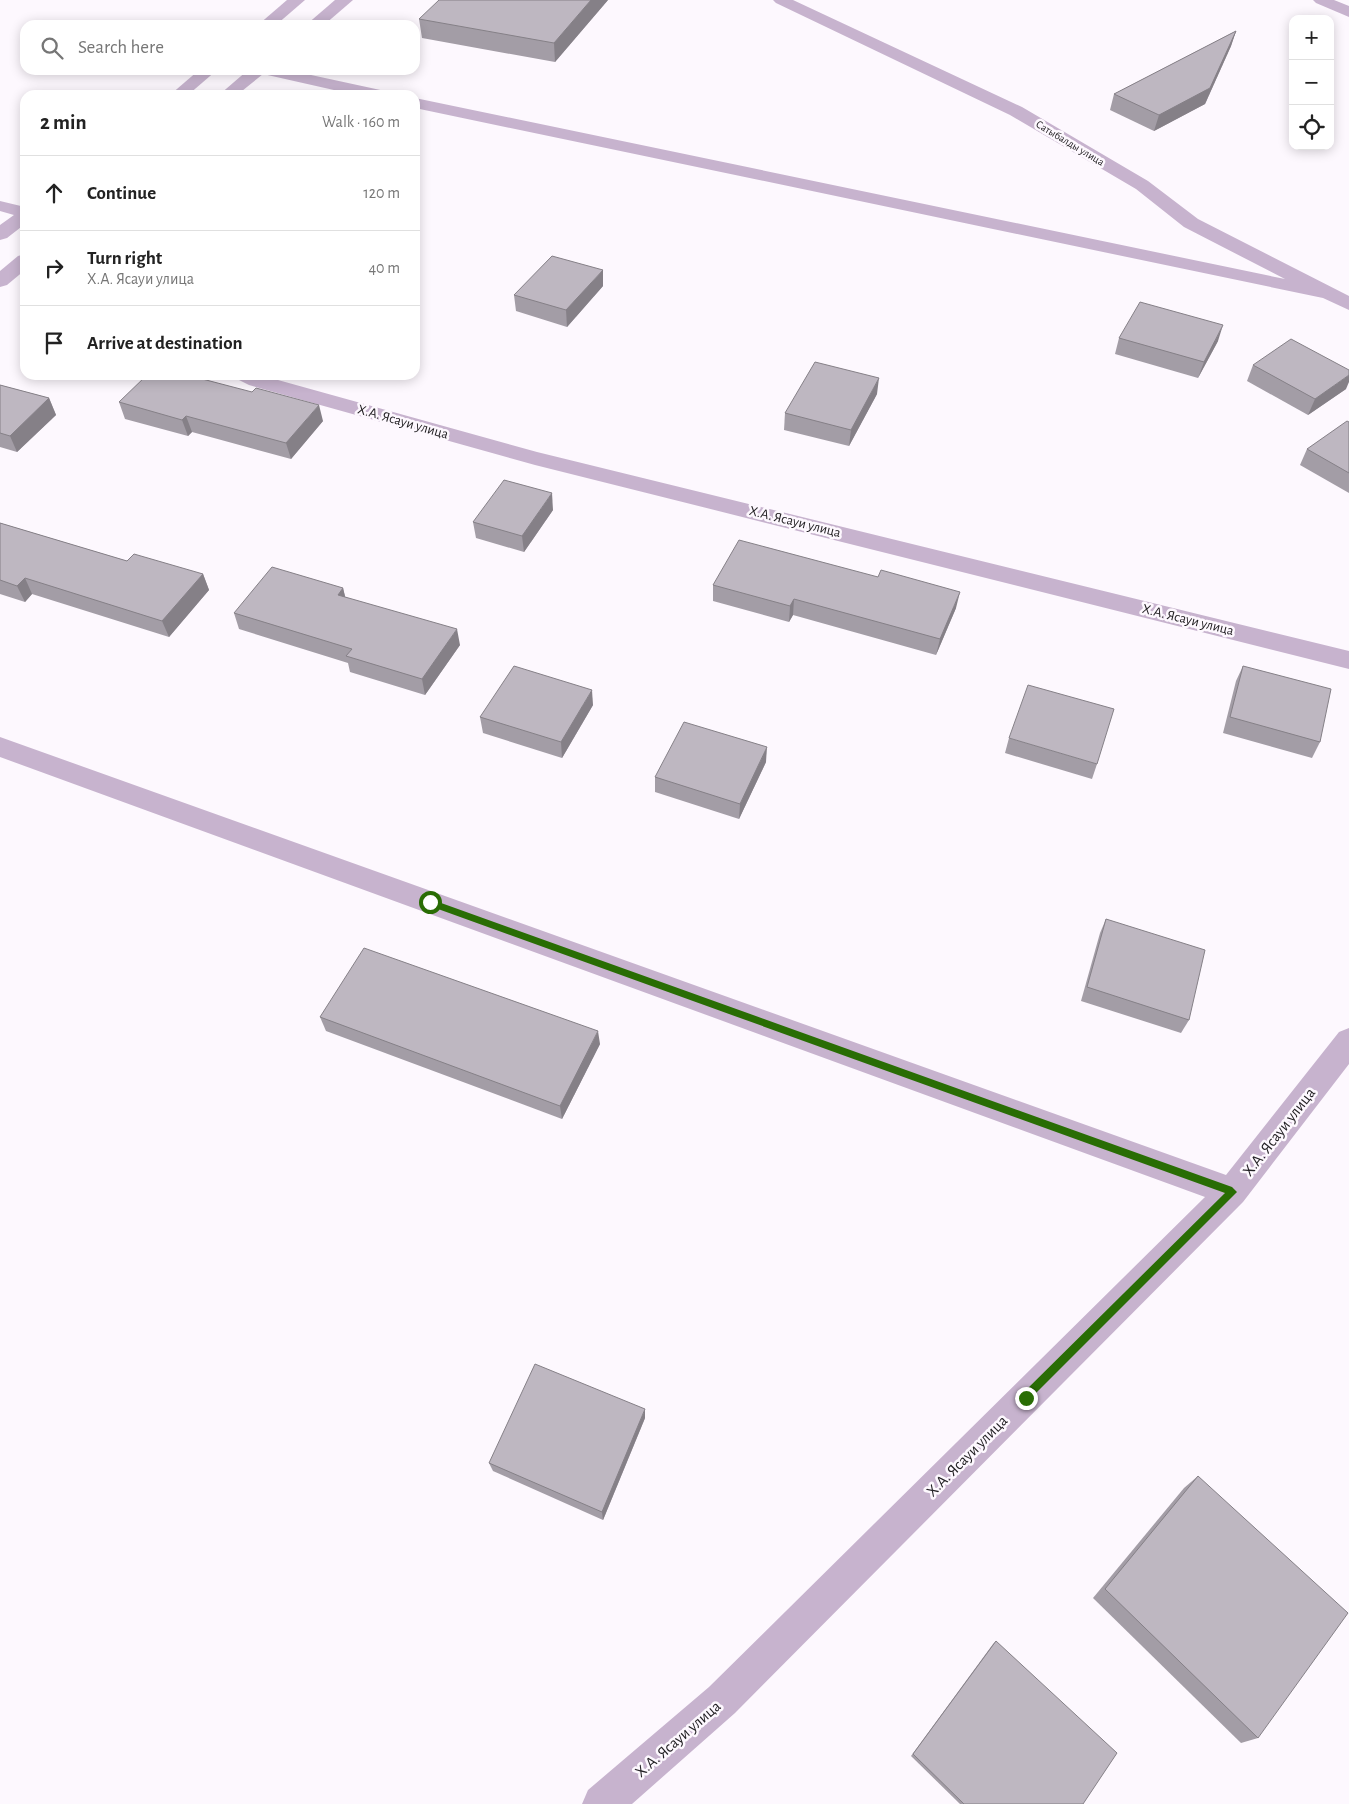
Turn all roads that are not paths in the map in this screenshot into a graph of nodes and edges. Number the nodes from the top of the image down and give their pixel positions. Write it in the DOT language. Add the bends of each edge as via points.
graph roads {
  1 [pos="297,0"];
  2 [pos="344,0"];
  3 [pos="781,0"];
  4 [pos="1321,0"];
  5 [pos="1349,12"];
  6 [pos="272,20"];
  7 [pos="320,20"];
  8 [pos="203,75"];
  9 [pos="252,75"];
  10 [pos="289,75"];
  11 [pos="184,90"];
  12 [pos="233,90"];
  13 [pos="356,90"];
  14 [pos="420,103"];
  15 [pos="0,206"];
  16 [pos="20,212"];
  17 [pos="20,220"];
  18 [pos="6,237"];
  19 [pos="20,264"];
  20 [pos="0,281"];
  21 [pos="1330,294"];
  22 [pos="1349,304"];
  23 [pos="254,380"];
  24 [pos="1349,660"];
  25 [pos="0,747"];
  26 [pos="1349,1041"];
  27 [pos="1232,1192"];
  28 [pos="602,1804"];
  1 -- 6 [label="street"];
  2 -- 7 [label="street"];
  3 -- 21 [label="street, Сатыбалды улица" via="1016,111 1142,186 1191,222"];
  4 -- 5 [label="street"];
  8 -- 11 [label="street"];
  9 -- 12 [label="street"];
  10 -- 13 [label="street"];
  14 -- 21 [label="street"];
  15 -- 16 [label="street"];
  17 -- 18 [label="street"];
  19 -- 20 [label="street"];
  21 -- 22 [label="street, Сатыбалды улица"];
  23 -- 24 [label="street, Х.А. Ясауи улица" via="535,458"];
  25 -- 27 [label="street"];
  26 -- 27 [label="street, Х.А. Ясауи улица"];
  27 -- 28 [label="street, Х.А. Ясауи улица" via="722,1700"];
}
